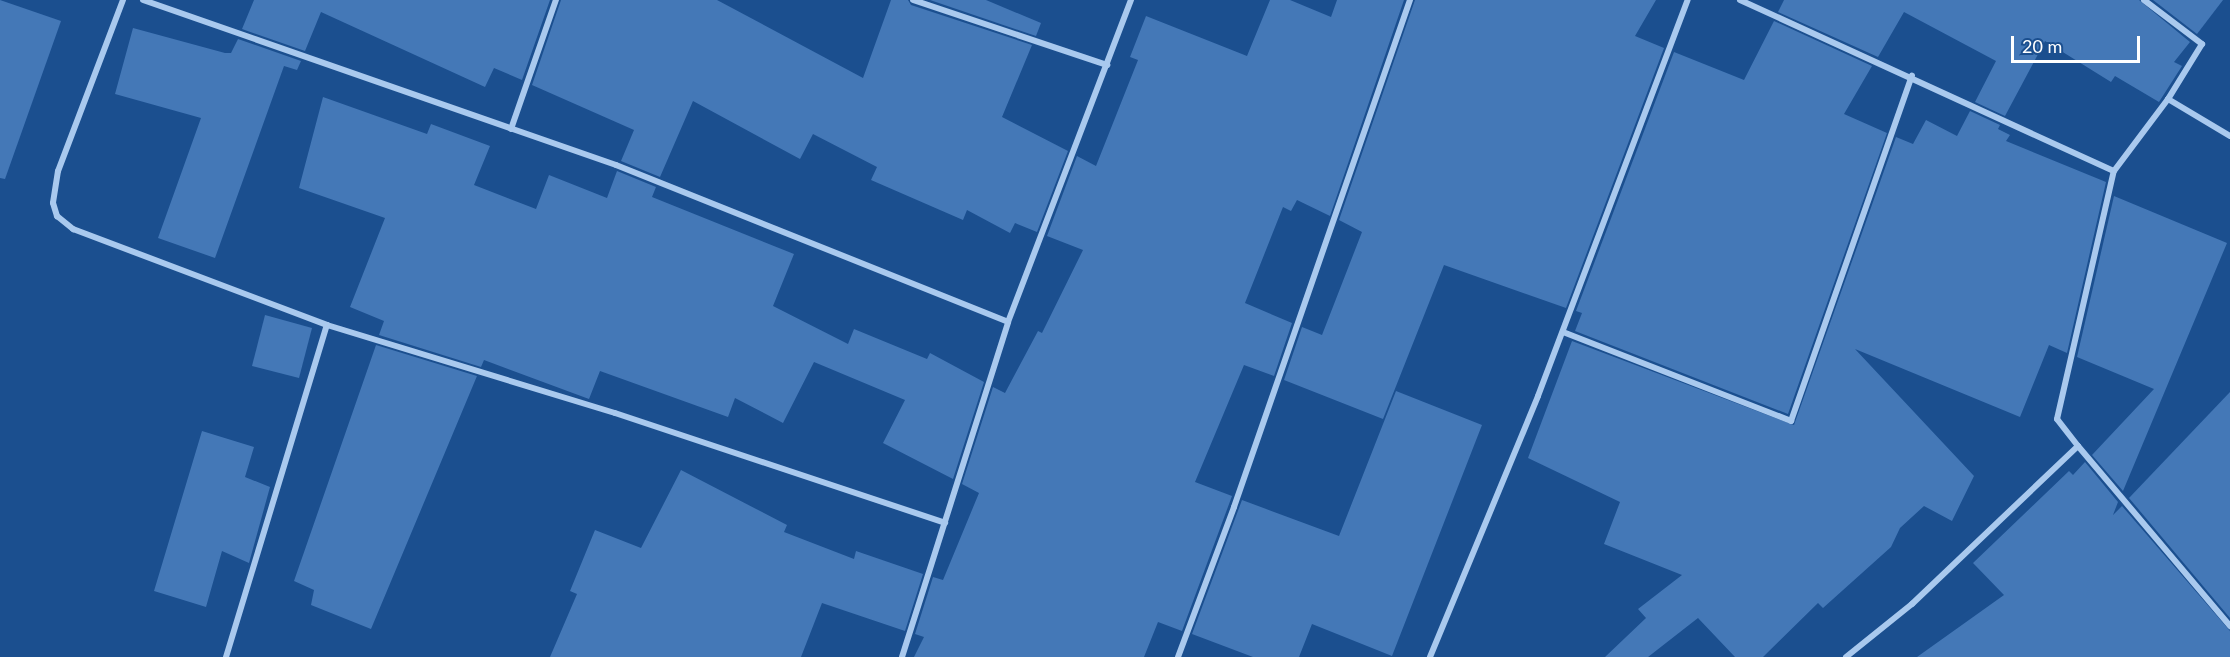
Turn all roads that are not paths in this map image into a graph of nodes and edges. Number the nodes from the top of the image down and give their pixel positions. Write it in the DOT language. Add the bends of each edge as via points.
graph roads {
  1 [pos="123,0"];
  2 [pos="143,0"];
  3 [pos="556,0"];
  4 [pos="913,0"];
  5 [pos="1131,0"];
  6 [pos="1410,0"];
  7 [pos="1688,0"];
  8 [pos="1740,0"];
  9 [pos="2144,0"];
  10 [pos="1107,65"];
  11 [pos="1912,76"];
  12 [pos="2168,99"];
  13 [pos="511,129"];
  14 [pos="2230,136"];
  15 [pos="2114,171"];
  16 [pos="1008,322"];
  17 [pos="327,325"];
  18 [pos="1563,332"];
  19 [pos="2078,446"];
  20 [pos="945,523"];
  21 [pos="2230,626"];
  22 [pos="226,657"];
  23 [pos="902,657"];
  24 [pos="1178,657"];
  25 [pos="1430,657"];
  26 [pos="1846,657"];
  1 -- 17 [label="street" via="58,171 53,203 57,216 73,229"];
  2 -- 13 [label="street"];
  3 -- 13 [label="street"];
  4 -- 10 [label="street"];
  5 -- 10 [label="street"];
  6 -- 24 [label="street"];
  7 -- 18 [label="street"];
  8 -- 11 [label="street"];
  9 -- 12 [label="street" via="2202,44"];
  10 -- 16 [label="street"];
  11 -- 15 [label="street"];
  11 -- 18 [label="street" via="1791,421"];
  12 -- 14 [label="street"];
  12 -- 15 [label="street"];
  13 -- 16 [label="street" via="616,165"];
  15 -- 19 [label="street" via="2057,419"];
  16 -- 20 [label="street"];
  17 -- 20 [label="street" via="615,413"];
  17 -- 22 [label="street"];
  18 -- 25 [label="street"];
  19 -- 21 [label="street"];
  19 -- 26 [label="street" via="1912,604"];
  20 -- 23 [label="street"];
}
